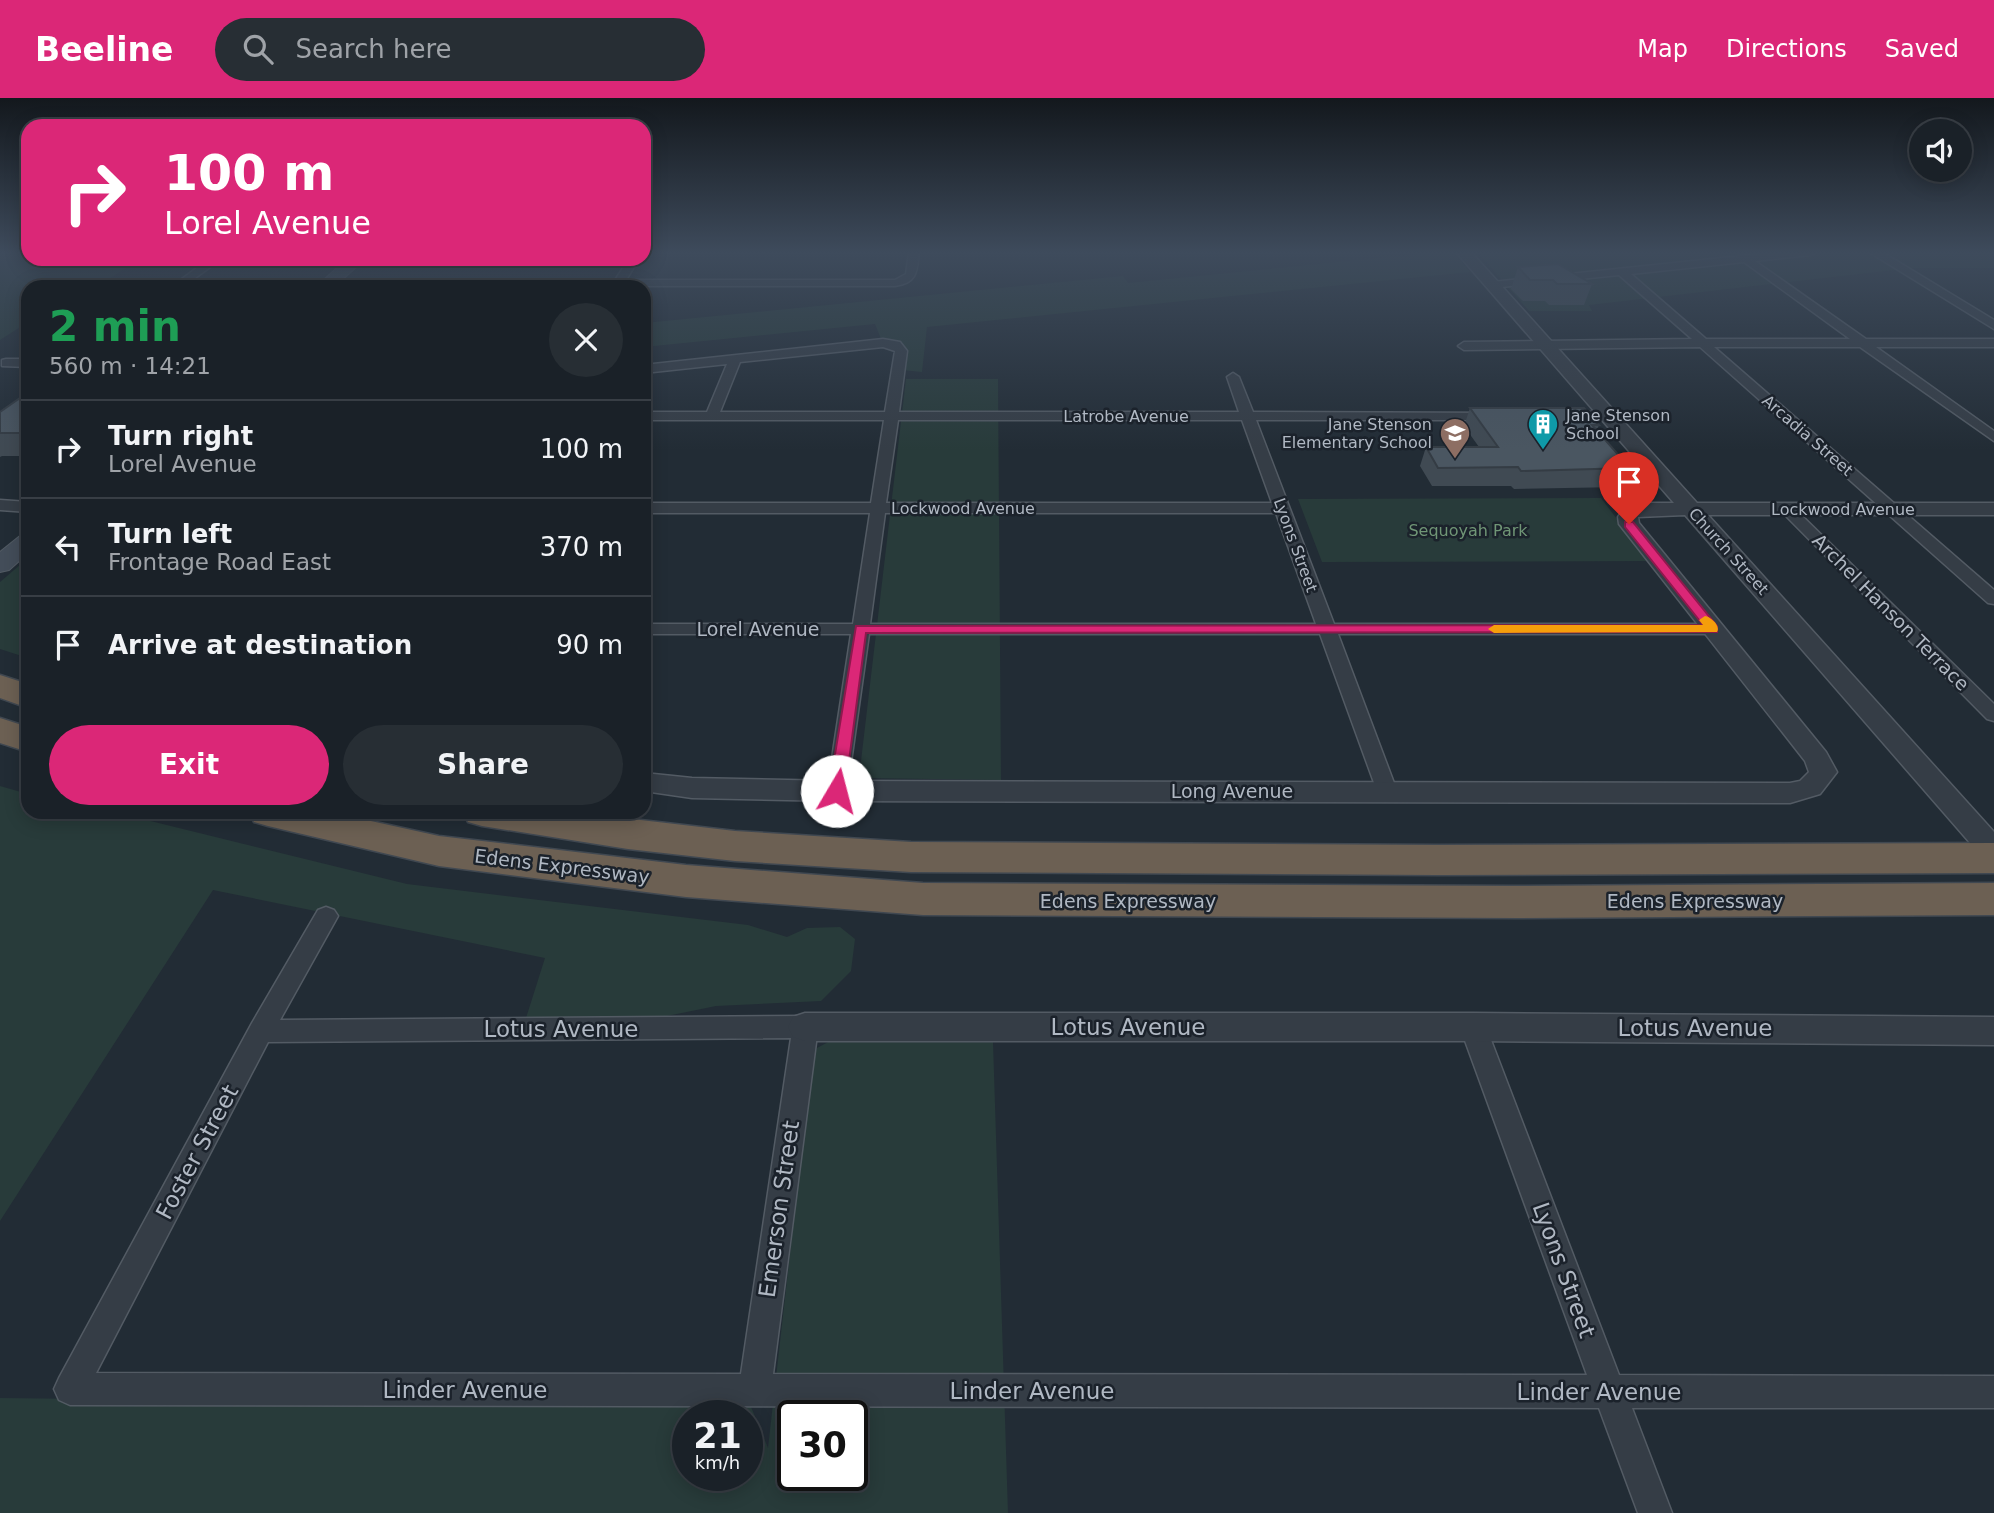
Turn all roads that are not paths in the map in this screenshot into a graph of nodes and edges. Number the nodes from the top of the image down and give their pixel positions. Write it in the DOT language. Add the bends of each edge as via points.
graph roads {
  1 [pos="1521,318"];
  2 [pos="1675,318"];
  3 [pos="1829,318"];
  4 [pos="1703,343"];
  5 [pos="1864,343"];
  6 [pos="1994,343"];
  7 [pos="1545,345"];
  8 [pos="1464,346"];
  9 [pos="735,360"];
  10 [pos="6,363"];
  11 [pos="21,363"];
  12 [pos="651,368"];
  13 [pos="1233,377"];
  14 [pos="651,415"];
  15 [pos="712,415"];
  16 [pos="891,416"];
  17 [pos="1248,416"];
  18 [pos="1516,416"];
  19 [pos="1542,416"];
  20 [pos="1609,416"];
  21 [pos="1994,437"];
  22 [pos="0,505"];
  23 [pos="21,506"];
  24 [pos="651,508"];
  25 [pos="877,508"];
  26 [pos="1282,508"];
  27 [pos="1691,509"];
  28 [pos="1787,509"];
  29 [pos="1891,509"];
  30 [pos="1994,509"];
  31 [pos="21,547"];
  32 [pos="0,565"];
  33 [pos="1994,599"];
  34 [pos="651,629"];
  35 [pos="860,629"];
  36 [pos="1327,629"];
  37 [pos="1713,629"];
  38 [pos="0,686"];
  39 [pos="21,694"];
  40 [pos="1994,715"];
  41 [pos="0,730"];
  42 [pos="21,738"];
  43 [pos="651,783"];
  44 [pos="837,791"];
  45 [pos="1387,791"];
  46 [pos="300,819"];
  47 [pos="526,819"];
  48 [pos="1994,851"];
  49 [pos="1994,858"];
  50 [pos="1994,899"];
  51 [pos="326,916"];
  52 [pos="805,1027"];
  53 [pos="1474,1027"];
  54 [pos="261,1031"];
  55 [pos="1994,1031"];
  56 [pos="70,1389"];
  57 [pos="755,1390"];
  58 [pos="1609,1391"];
  59 [pos="1994,1392"];
  60 [pos="1655,1513"];
  1 -- 7 [label="street, Church Street"];
  2 -- 4 [label="street, Arcadia Street"];
  3 -- 5 [label="street"];
  4 -- 5 [label="street"];
  4 -- 7 [label="street"];
  4 -- 29 [label="street, Arcadia Street"];
  5 -- 6 [label="street"];
  5 -- 21 [label="street"];
  7 -- 8 [label="street"];
  7 -- 20 [label="street, Church Street"];
  9 -- 12 [label="street"];
  9 -- 15 [label="street"];
  9 -- 16 [label="street" via="896,345 901,351"];
  10 -- 11 [label="street"];
  13 -- 17 [label="street, Lyons Street"];
  14 -- 15 [label="street, Latrobe Avenue"];
  15 -- 16 [label="street, Latrobe Avenue"];
  16 -- 17 [label="street, Latrobe Avenue"];
  16 -- 25 [label="street"];
  17 -- 18 [label="street, Latrobe Avenue"];
  17 -- 26 [label="street, Lyons Street"];
  19 -- 20 [label="street"];
  20 -- 27 [label="street, Church Street"];
  22 -- 23 [label="street"];
  24 -- 25 [label="street, Lockwood Avenue"];
  25 -- 26 [label="street, Lockwood Avenue"];
  25 -- 35 [label="street"];
  26 -- 36 [label="street, Lyons Street"];
  27 -- 28 [label="street, Lockwood Avenue"];
  27 -- 37 [label="street, Lockwood Avenue" via="1636,510 1628,517 1629,524"];
  27 -- 48 [label="street, Church Street"];
  28 -- 29 [label="street, Lockwood Avenue"];
  28 -- 40 [label="street, Archel Hanson Terrace"];
  29 -- 30 [label="street, Lockwood Avenue"];
  29 -- 33 [label="street, Arcadia Street"];
  31 -- 32 [label="main road"];
  34 -- 35 [label="street, Lorel Avenue"];
  35 -- 36 [label="street, Lorel Avenue"];
  35 -- 44 [label="street"];
  36 -- 37 [label="street, Lorel Avenue"];
  36 -- 45 [label="street, Lyons Street"];
  37 -- 45 [label="street, Long Avenue" via="1816,758 1823,772 1807,790"];
  38 -- 39 [label="highway"];
  41 -- 42 [label="highway"];
  43 -- 44 [label="street, Long Avenue"];
  44 -- 45 [label="street, Long Avenue"];
  46 -- 50 [label="highway, Edens Expressway" via="439,850 686,881 923,899"];
  47 -- 49 [label="highway, Edens Expressway" via="735,846 911,857"];
  51 -- 54 [label="street, Foster Street"];
  52 -- 53 [label="street, Lotus Avenue"];
  52 -- 54 [label="street, Lotus Avenue"];
  52 -- 57 [label="street, Emerson Street"];
  53 -- 55 [label="street, Lotus Avenue"];
  53 -- 58 [label="street, Lyons Street"];
  54 -- 56 [label="street, Foster Street"];
  56 -- 57 [label="street, Linder Avenue"];
  57 -- 58 [label="street, Linder Avenue"];
  58 -- 59 [label="street, Linder Avenue"];
  58 -- 60 [label="street, Lyons Street"];
}
